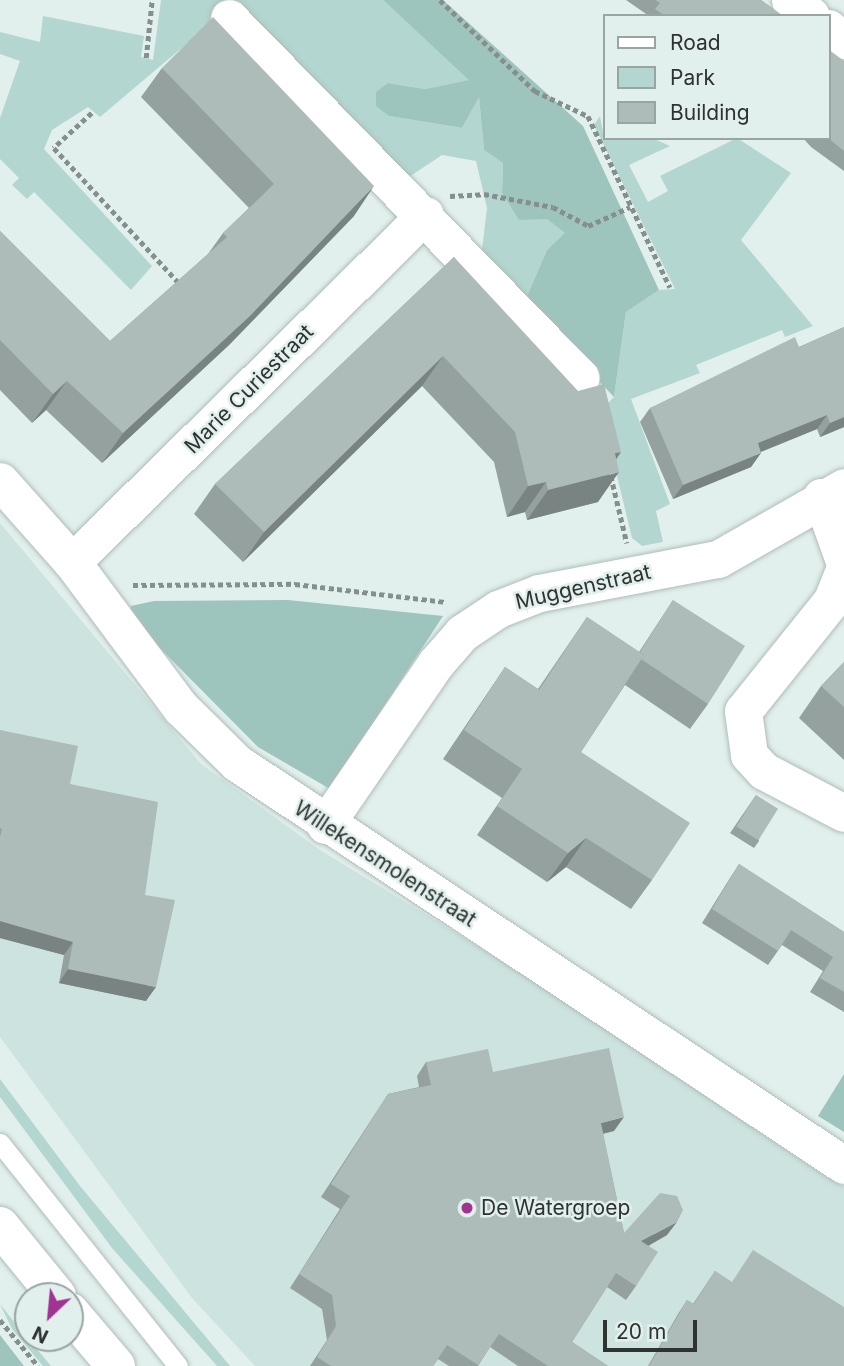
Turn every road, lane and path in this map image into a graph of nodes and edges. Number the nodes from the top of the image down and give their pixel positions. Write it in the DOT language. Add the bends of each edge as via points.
graph roads {
  1 [pos="152,0"];
  2 [pos="440,0"];
  3 [pos="790,0"];
  4 [pos="808,14"];
  5 [pos="229,18"];
  6 [pos="146,58"];
  7 [pos="92,113"];
  8 [pos="416,206"];
  9 [pos="629,206"];
  10 [pos="670,287"];
  11 [pos="184,288"];
  12 [pos="581,378"];
  13 [pos="610,470"];
  14 [pos="0,481"];
  15 [pos="833,492"];
  16 [pos="844,561"];
  17 [pos="844,570"];
  18 [pos="81,574"];
  19 [pos="634,574"];
  20 [pos="498,608"];
  21 [pos="844,813"];
  22 [pos="325,825"];
  23 [pos="0,1143"];
  24 [pos="844,1165"];
  25 [pos="0,1226"];
  26 [pos="46,1282"];
  27 [pos="0,1320"];
  28 [pos="84,1328"];
  29 [pos="38,1366"];
  30 [pos="116,1366"];
  31 [pos="178,1366"];
  1 -- 6 [label="path"];
  2 -- 9 [label="path" via="535,91 588,116"];
  3 -- 4 [label="street"];
  5 -- 8 [label="street"];
  7 -- 11 [label="path" via="54,148"];
  8 -- 9 [label="path" via="484,194 553,207 587,226"];
  8 -- 12 [label="street"];
  8 -- 18 [label="street, Marie Curiestraat"];
  9 -- 10 [label="path"];
  13 -- 19 [label="path"];
  14 -- 18 [label="street, Willekensmolenstraat"];
  15 -- 16 [label="street"];
  15 -- 19 [label="street, Muggenstraat" via="787,525 719,559"];
  17 -- 21 [label="street" via="832,600 743,711 749,755 764,771"];
  18 -- 20 [label="path" via="295,584"];
  18 -- 22 [label="street, Willekensmolenstraat" via="207,736"];
  19 -- 20 [label="street, Muggenstraat"];
  20 -- 22 [label="street, Muggenstraat" via="462,633 436,663"];
  22 -- 24 [label="street, Willekensmolenstraat"];
  23 -- 31 [label="lane"];
  25 -- 26 [label="main road"];
  27 -- 29 [label="path"];
  28 -- 30 [label="main road"];
}
